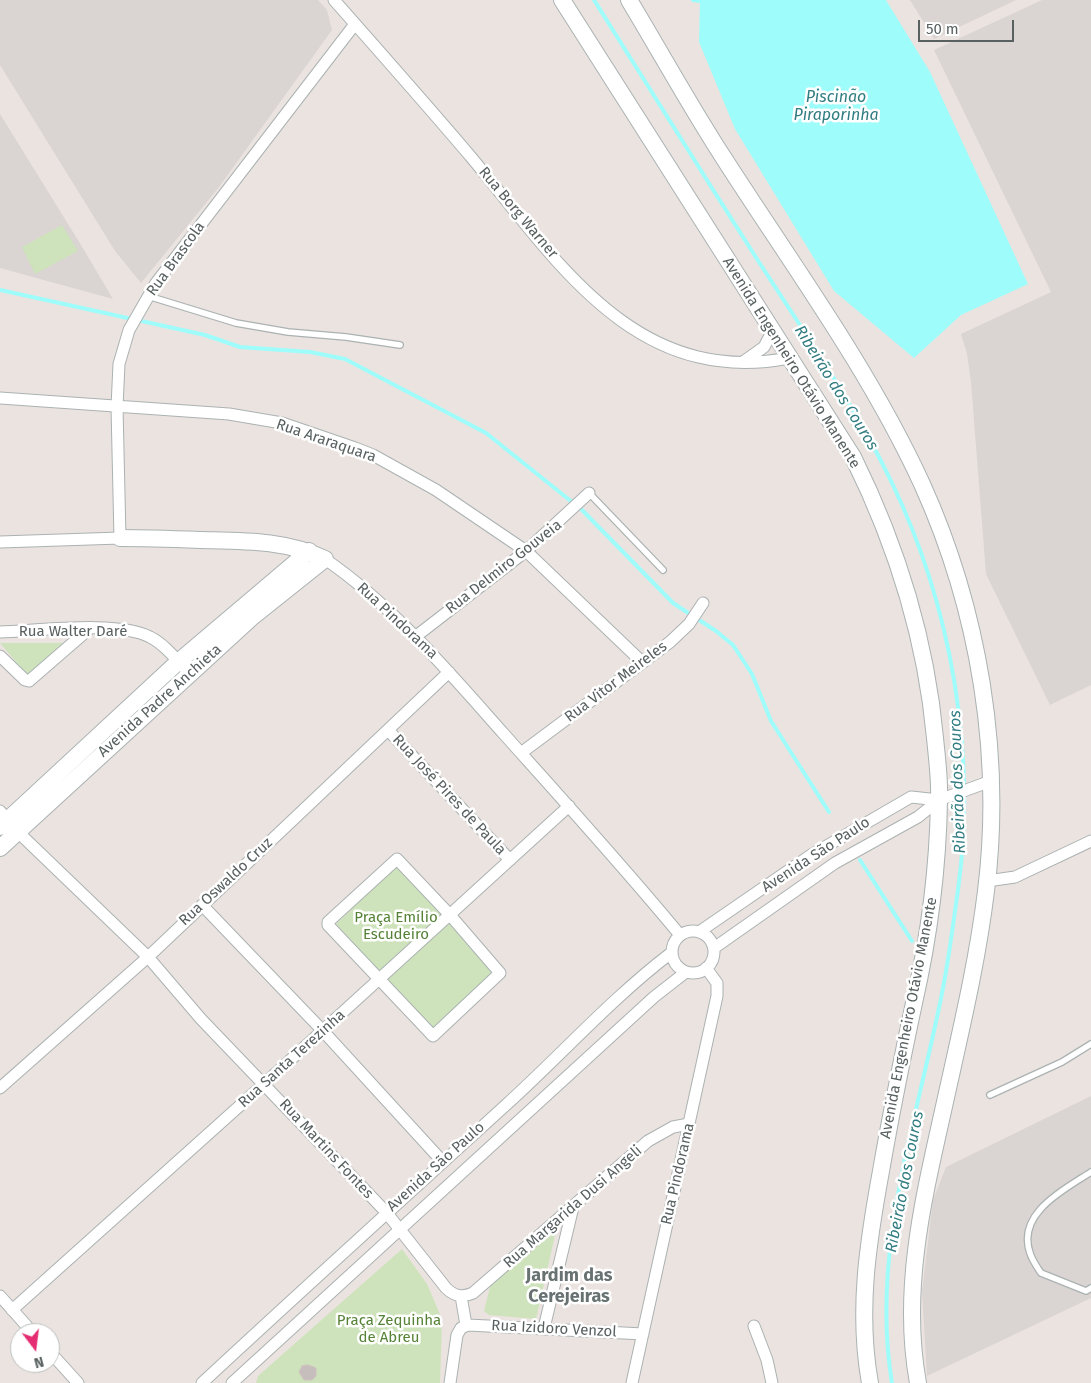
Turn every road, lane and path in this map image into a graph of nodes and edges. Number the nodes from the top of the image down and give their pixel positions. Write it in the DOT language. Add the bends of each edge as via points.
graph roads {
  1 [pos="334,0"];
  2 [pos="562,0"];
  3 [pos="629,0"];
  4 [pos="355,24"];
  5 [pos="147,296"];
  6 [pos="772,332"];
  7 [pos="400,345"];
  8 [pos="789,358"];
  9 [pos="743,362"];
  10 [pos="0,398"];
  11 [pos="117,407"];
  12 [pos="587,496"];
  13 [pos="120,538"];
  14 [pos="0,542"];
  15 [pos="309,551"];
  16 [pos="526,551"];
  17 [pos="325,559"];
  18 [pos="663,570"];
  19 [pos="701,607"];
  20 [pos="88,629"];
  21 [pos="0,632"];
  22 [pos="415,637"];
  23 [pos="0,656"];
  24 [pos="178,662"];
  25 [pos="642,662"];
  26 [pos="449,672"];
  27 [pos="190,674"];
  28 [pos="388,730"];
  29 [pos="521,753"];
  30 [pos="991,781"];
  31 [pos="944,798"];
  32 [pos="569,806"];
  33 [pos="6,823"];
  34 [pos="1091,841"];
  35 [pos="0,848"];
  36 [pos="510,860"];
  37 [pos="987,881"];
  38 [pos="202,905"];
  39 [pos="450,915"];
  40 [pos="699,932"];
  41 [pos="680,935"];
  42 [pos="714,948"];
  43 [pos="672,953"];
  44 [pos="148,957"];
  45 [pos="706,968"];
  46 [pos="686,972"];
  47 [pos="378,980"];
  48 [pos="323,1031"];
  49 [pos="1091,1044"];
  50 [pos="529,1083"];
  51 [pos="264,1084"];
  52 [pos="0,1088"];
  53 [pos="990,1094"];
  54 [pos="544,1098"];
  55 [pos="689,1124"];
  56 [pos="442,1161"];
  57 [pos="1091,1172"];
  58 [pos="573,1207"];
  59 [pos="386,1212"];
  60 [pos="556,1222"];
  61 [pos="400,1228"];
  62 [pos="564,1240"];
  63 [pos="315,1278"];
  64 [pos="1091,1288"];
  65 [pos="330,1292"];
  66 [pos="0,1296"];
  67 [pos="461,1296"];
  68 [pos="12,1310"];
  69 [pos="24,1323"];
  70 [pos="466,1326"];
  71 [pos="754,1326"];
  72 [pos="544,1328"];
  73 [pos="643,1334"];
  74 [pos="60,1363"];
  75 [pos="236,1382"];
  76 [pos="78,1383"];
  77 [pos="202,1383"];
  78 [pos="450,1383"];
  79 [pos="632,1383"];
  80 [pos="772,1383"];
  81 [pos="870,1383"];
  82 [pos="918,1383"];
  1 -- 4 [label="street, Rua Borg Warner"];
  2 -- 6 [label="main road, Avenida Engenheiro Otávio Manente"];
  3 -- 30 [label="main road" via="722,156 865,376 922,486 950,556 976,656 988,729"];
  4 -- 5 [label="street, Rua Brascola"];
  4 -- 9 [label="street, Rua Borg Warner" via="578,284 602,307 630,327 670,348 696,357"];
  5 -- 7 [label="lane" via="236,323"];
  5 -- 11 [label="street, Rua Brascola" via="129,330 119,364"];
  6 -- 8 [label="main road, Avenida Engenheiro Otávio Manente"];
  6 -- 9 [label="street" via="764,347"];
  8 -- 9 [label="street, Rua Borg Warner"];
  8 -- 31 [label="main road, Avenida Engenheiro Otávio Manente" via="853,457 884,523 909,599 928,681"];
  10 -- 11 [label="street, Rua Araraquara"];
  11 -- 13 [label="street, Rua Brascola"];
  11 -- 16 [label="street, Rua Araraquara" via="229,414 282,423 355,448 436,490"];
  12 -- 16 [label="street, Rua Delmiro Gouveia"];
  12 -- 18 [label="lane"];
  13 -- 14 [label="street, Rua Pindorama"];
  13 -- 15 [label="main road, Rua Pindorama" via="246,541"];
  15 -- 17 [label="main road, Rua Pindorama"];
  15 -- 24 [label="main road, Avenida Padre Anchieta"];
  16 -- 22 [label="street, Rua Delmiro Gouveia"];
  16 -- 25 [label="street, Rua Araraquara"];
  17 -- 22 [label="street, Rua Pindorama" via="357,583"];
  17 -- 27 [label="main road, Avenida Padre Anchieta" via="251,618"];
  19 -- 25 [label="street, Rua Vitor Meireles" via="689,624"];
  20 -- 21 [label="street, Rua Walter Daré"];
  20 -- 23 [label="street" via="29,681"];
  20 -- 24 [label="street, Rua Walter Daré" via="143,634 158,642"];
  22 -- 26 [label="street, Rua Pindorama"];
  24 -- 27 [label="street, Rua Walter Daré"];
  24 -- 33 [label="main road, Avenida Padre Anchieta"];
  25 -- 29 [label="street, Rua Vitor Meireles"];
  26 -- 28 [label="street, Rua Oswaldo Cruz"];
  26 -- 29 [label="street, Rua Pindorama"];
  27 -- 33 [label="main road, Avenida Padre Anchieta"];
  28 -- 36 [label="street, Rua José Pires de Paula"];
  28 -- 38 [label="street, Rua Oswaldo Cruz"];
  29 -- 32 [label="street, Rua Pindorama"];
  30 -- 31 [label="street, Avenida São Paulo"];
  30 -- 37 [label="main road"];
  31 -- 40 [label="street, Avenida São Paulo" via="911,797 811,855"];
  31 -- 42 [label="street, Avenida São Paulo" via="918,817 836,863"];
  31 -- 81 [label="main road, Avenida Engenheiro Otávio Manente" via="925,951 896,1087 865,1264 864,1335"];
  32 -- 36 [label="street, Rua Santa Terezinha"];
  32 -- 41 [label="street, Rua Pindorama"];
  33 -- 35 [label="main road, Avenida Padre Anchieta"];
  33 -- 44 [label="street, Rua Martins Fontes"];
  34 -- 37 [label="street" via="1014,877"];
  36 -- 39 [label="street, Rua Santa Terezinha"];
  37 -- 82 [label="main road" via="973,972 919,1232 912,1296"];
  38 -- 44 [label="street, Rua Oswaldo Cruz"];
  38 -- 48 [label="street"];
  39 -- 47 [label="street, Rua Santa Terezinha"];
  39 -- 47 [label="street" via="500,973 435,1035 431,1036"];
  39 -- 47 [label="street" via="395,860 327,923"];
  40 -- 41 [label="street" via="689,931"];
  40 -- 42 [label="street" via="711,941"];
  41 -- 43 [label="street"];
  42 -- 45 [label="street" via="714,956"];
  43 -- 46 [label="street" via="674,962"];
  43 -- 50 [label="street, Avenida São Paulo" via="636,981"];
  44 -- 51 [label="street, Rua Martins Fontes" via="201,1019"];
  44 -- 52 [label="street, Rua Oswaldo Cruz"];
  45 -- 46 [label="street"];
  45 -- 55 [label="street, Rua Pindorama" via="718,989"];
  46 -- 54 [label="street, Avenida São Paulo" via="654,997"];
  47 -- 48 [label="street, Rua Santa Terezinha"];
  48 -- 51 [label="street, Rua Santa Terezinha"];
  48 -- 56 [label="street"];
  49 -- 53 [label="lane" via="1062,1062"];
  50 -- 54 [label="street"];
  50 -- 56 [label="street, Avenida São Paulo"];
  51 -- 59 [label="street, Rua Martins Fontes"];
  51 -- 68 [label="street, Rua Santa Terezinha"];
  54 -- 61 [label="street, Avenida São Paulo"];
  55 -- 58 [label="street, Rua Margarida Dusi Angeli" via="673,1127 648,1141"];
  55 -- 73 [label="street, Rua Pindorama"];
  56 -- 59 [label="street, Avenida São Paulo"];
  57 -- 64 [label="lane" via="1049,1200 1029,1224 1029,1251 1041,1274 1086,1291"];
  58 -- 60 [label="street, Rua Margarida Dusi Angeli"];
  58 -- 62 [label="street"];
  59 -- 61 [label="street, Rua Martins Fontes"];
  59 -- 63 [label="street, Avenida São Paulo"];
  60 -- 62 [label="street"];
  60 -- 67 [label="street, Rua Margarida Dusi Angeli" via="473,1293"];
  61 -- 65 [label="street, Avenida São Paulo"];
  61 -- 67 [label="street, Rua Martins Fontes" via="446,1288"];
  62 -- 72 [label="street"];
  63 -- 65 [label="street"];
  63 -- 77 [label="street, Avenida São Paulo"];
  65 -- 75 [label="street, Avenida São Paulo"];
  66 -- 68 [label="street"];
  67 -- 70 [label="street"];
  68 -- 69 [label="street"];
  70 -- 72 [label="street, Rua Izidoro Venzol"];
  70 -- 78 [label="street" via="457,1335"];
  71 -- 80 [label="street"];
  72 -- 73 [label="street, Rua Izidoro Venzol"];
  73 -- 79 [label="street, Rua Pindorama"];
  74 -- 76 [label="street"];
}
